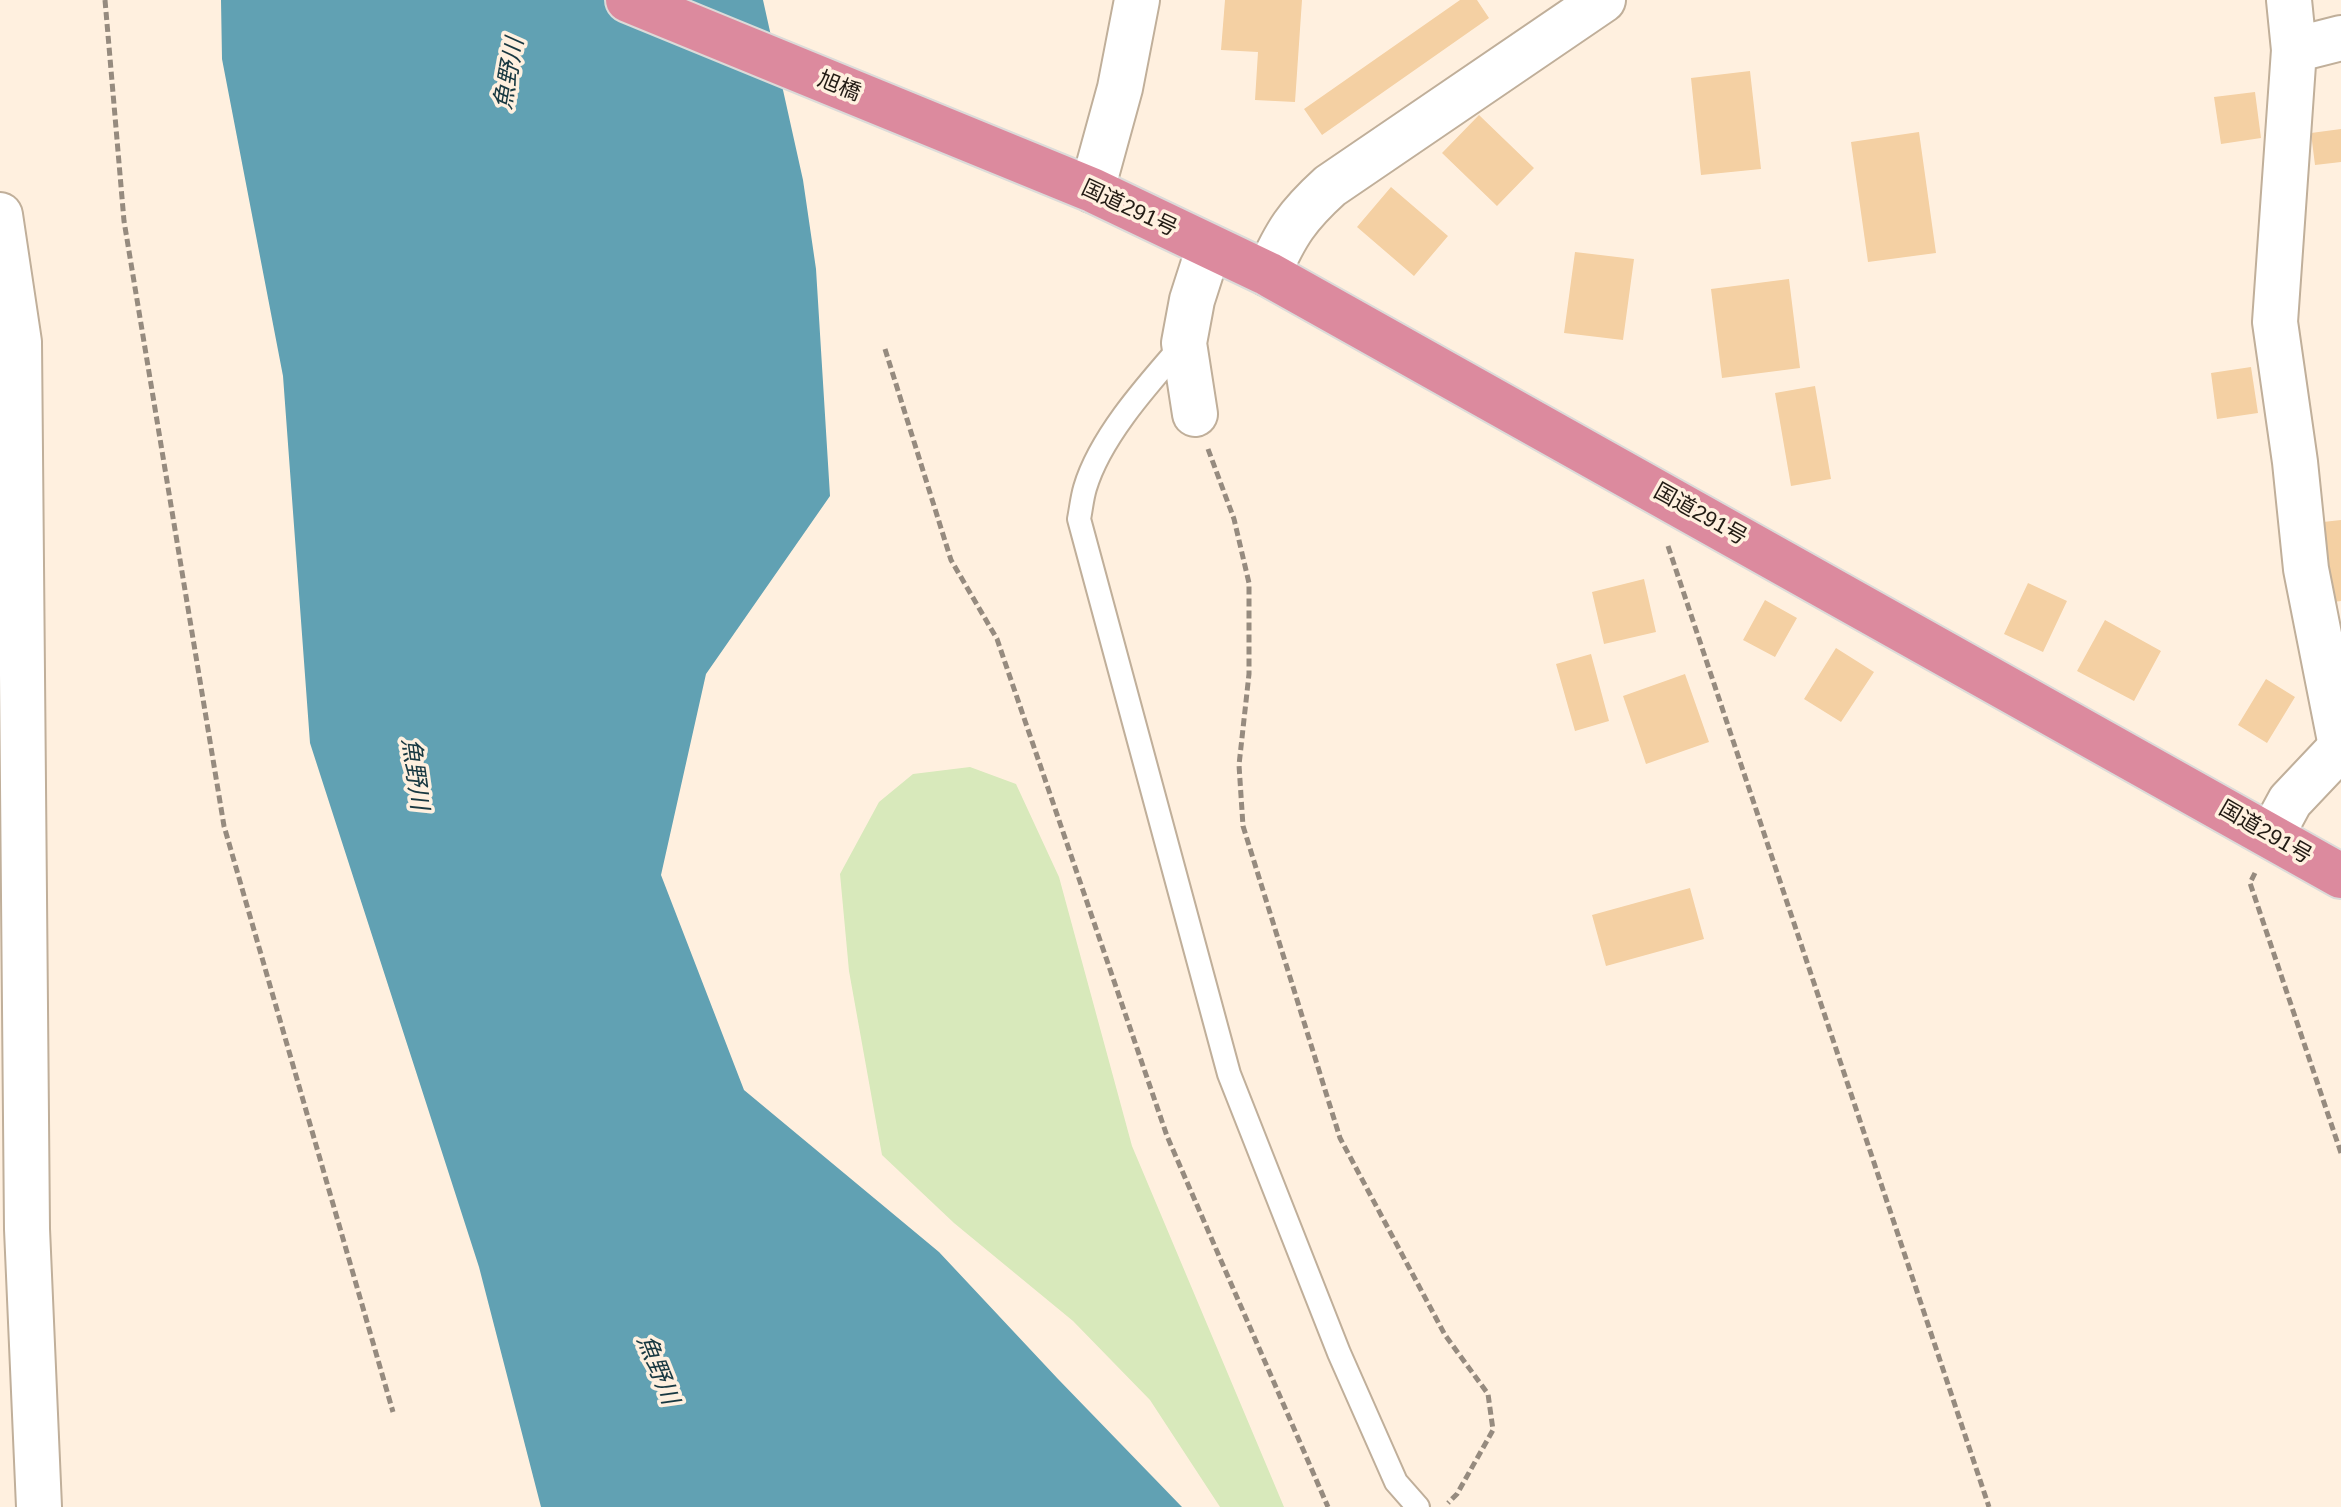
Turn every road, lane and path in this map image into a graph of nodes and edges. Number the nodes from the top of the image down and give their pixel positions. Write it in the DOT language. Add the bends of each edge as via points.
graph roads {
  1 [pos="105,0"];
  2 [pos="628,0"];
  3 [pos="1603,0"];
  4 [pos="2289,0"];
  5 [pos="1127,3"];
  6 [pos="2341,38"];
  7 [pos="2294,50"];
  8 [pos="1049,173"];
  9 [pos="1092,190"];
  10 [pos="0,215"];
  11 [pos="1209,247"];
  12 [pos="1268,274"];
  13 [pos="1184,343"];
  14 [pos="885,349"];
  15 [pos="1195,414"];
  16 [pos="1678,503"];
  17 [pos="2341,747"];
  18 [pos="2271,836"];
  19 [pos="2341,876"];
  20 [pos="2341,1153"];
  21 [pos="14,1225"];
  22 [pos="393,1412"];
  23 [pos="39,1507"];
  24 [pos="1328,1507"];
  25 [pos="1418,1507"];
  26 [pos="1444,1507"];
  27 [pos="1989,1507"];
  1 -- 22 [label="path" via="124,221 224,826"];
  2 -- 8 [label="highway, 旭橋"];
  3 -- 12 [label="street" via="1330,186 1283,240"];
  4 -- 7 [label="street"];
  5 -- 9 [label="street" via="1120,88"];
  6 -- 7 [label="street"];
  7 -- 17 [label="street" via="2275,322 2306,569"];
  8 -- 9 [label="highway, 国道291号"];
  9 -- 11 [label="highway, 国道291号"];
  10 -- 21 [label="street" via="19,342"];
  11 -- 12 [label="highway, 国道291号"];
  11 -- 13 [label="street"];
  12 -- 16 [label="highway, 国道291号"];
  13 -- 15 [label="street"];
  13 -- 25 [label="lane" via="1141,392 1102,451 1085,487 1079,519 1229,1074 1339,1353 1396,1482"];
  14 -- 24 [label="path" via="951,560 997,639 1167,1136"];
  15 -- 26 [label="path" via="1234,519 1249,583 1249,674 1239,765 1243,826 1340,1138 1445,1335 1488,1394 1493,1430"];
  16 -- 18 [label="highway, 国道291号"];
  16 -- 27 [label="path" via="1667,541"];
  17 -- 18 [label="street" via="2290,801"];
  18 -- 19 [label="highway, 国道291号"];
  18 -- 20 [label="path" via="2250,883"];
  21 -- 23 [label="street"];
}
